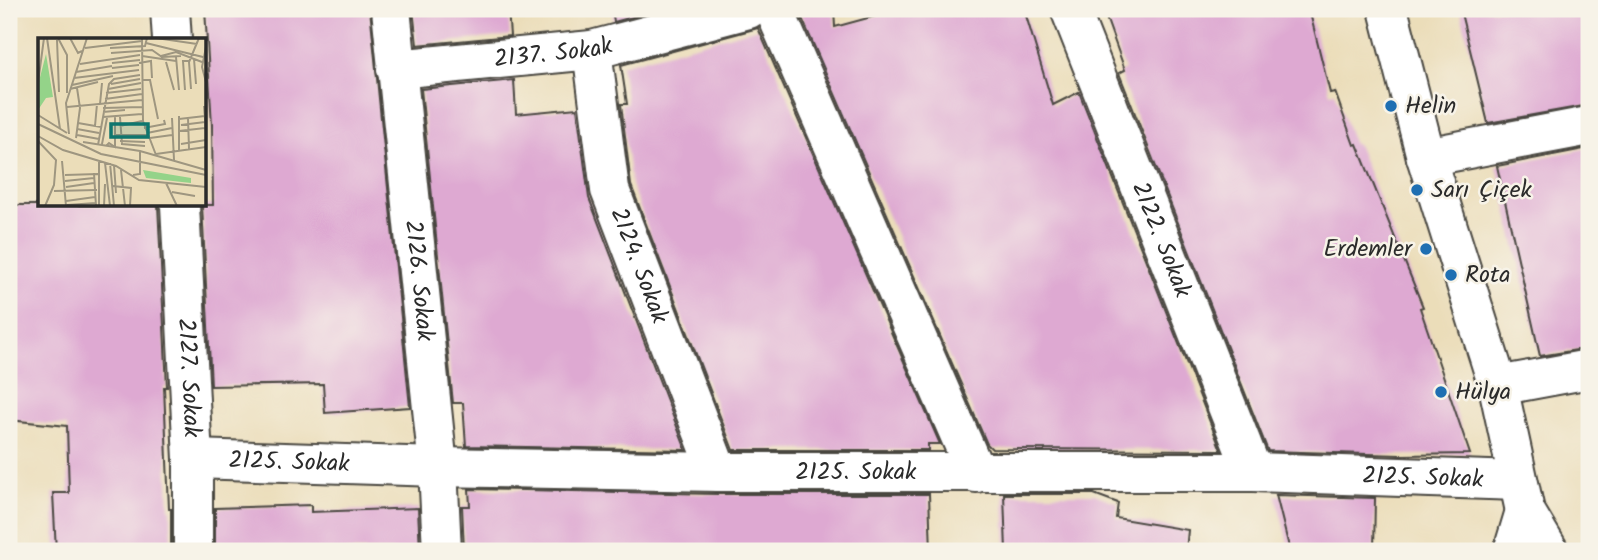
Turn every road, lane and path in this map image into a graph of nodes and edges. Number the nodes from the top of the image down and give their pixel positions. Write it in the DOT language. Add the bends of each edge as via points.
graph roads {
  1 [pos="170,9"];
  2 [pos="391,9"];
  3 [pos="748,9"];
  4 [pos="774,9"];
  5 [pos="1070,9"];
  6 [pos="1388,9"];
  7 [pos="172,38"];
  8 [pos="592,50"];
  9 [pos="396,69"];
  10 [pos="1589,126"];
  11 [pos="1426,157"];
  12 [pos="180,206"];
  13 [pos="1589,369"];
  14 [pos="1498,386"];
  15 [pos="193,459"];
  16 [pos="438,467"];
  17 [pos="718,472"];
  18 [pos="1253,472"];
  19 [pos="976,473"];
  20 [pos="1522,496"];
  21 [pos="193,551"];
  22 [pos="442,551"];
  23 [pos="1513,551"];
  24 [pos="1549,551"];
  1 -- 7 [label="street"];
  2 -- 9 [label="street, 2126. Sokak"];
  3 -- 8 [label="street, 2137. Sokak"];
  4 -- 19 [label="street"];
  5 -- 18 [label="street, 2122. Sokak"];
  6 -- 11 [label="street"];
  8 -- 9 [label="street, 2137. Sokak"];
  8 -- 17 [label="street, 2124. Sokak" via="610,190"];
  9 -- 16 [label="street, 2126. Sokak"];
  10 -- 11 [label="street"];
  11 -- 14 [label="street"];
  12 -- 15 [label="street, 2127. Sokak"];
  13 -- 14 [label="street"];
  14 -- 20 [label="street"];
  15 -- 16 [label="street, 2125. Sokak"];
  15 -- 21 [label="street, 2127. Sokak"];
  16 -- 17 [label="street, 2125. Sokak"];
  16 -- 22 [label="street, 2126. Sokak"];
  17 -- 19 [label="street, 2125. Sokak"];
  18 -- 19 [label="street, 2125. Sokak"];
  18 -- 20 [label="street, 2125. Sokak"];
  20 -- 23 [label="street"];
  20 -- 24 [label="street"];
}
